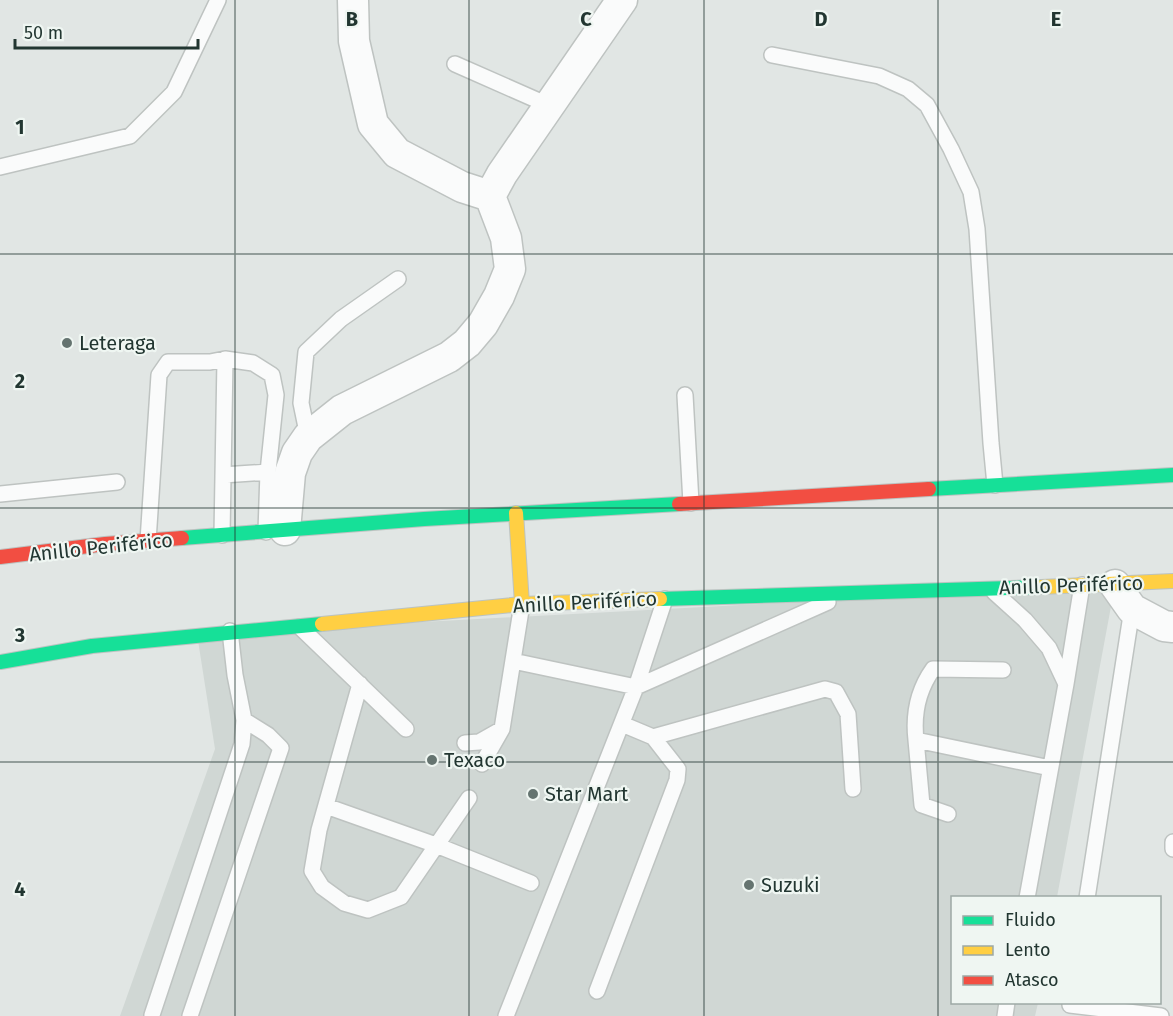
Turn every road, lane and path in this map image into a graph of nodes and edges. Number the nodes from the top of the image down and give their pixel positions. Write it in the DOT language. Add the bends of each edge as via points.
graph roads {
  1 [pos="218,0"];
  2 [pos="353,0"];
  3 [pos="622,0"];
  4 [pos="772,55"];
  5 [pos="455,63"];
  6 [pos="548,105"];
  7 [pos="0,167"];
  8 [pos="490,196"];
  9 [pos="398,279"];
  10 [pos="225,359"];
  11 [pos="685,395"];
  12 [pos="308,437"];
  13 [pos="268,472"];
  14 [pos="223,475"];
  15 [pos="1173,475"];
  16 [pos="117,482"];
  17 [pos="995,485"];
  18 [pos="0,494"];
  19 [pos="691,502"];
  20 [pos="516,513"];
  21 [pos="275,531"];
  22 [pos="222,535"];
  23 [pos="148,541"];
  24 [pos="1,553"];
  25 [pos="1173,581"];
  26 [pos="1082,585"];
  27 [pos="1115,585"];
  28 [pos="989,588"];
  29 [pos="850,592"];
  30 [pos="665,598"];
  31 [pos="522,604"];
  32 [pos="1132,609"];
  33 [pos="298,625"];
  34 [pos="1173,627"];
  35 [pos="230,631"];
  36 [pos="513,661"];
  37 [pos="0,662"];
  38 [pos="1003,670"];
  39 [pos="360,684"];
  40 [pos="1066,684"];
  41 [pos="636,687"];
  42 [pos="244,720"];
  43 [pos="622,724"];
  44 [pos="406,729"];
  45 [pos="502,729"];
  46 [pos="653,737"];
  47 [pos="916,740"];
  48 [pos="465,743"];
  49 [pos="482,764"];
  50 [pos="1050,768"];
  51 [pos="854,789"];
  52 [pos="469,798"];
  53 [pos="326,806"];
  54 [pos="948,814"];
  55 [pos="1173,842"];
  56 [pos="436,845"];
  57 [pos="1173,849"];
  58 [pos="531,884"];
  59 [pos="1027,896"];
  60 [pos="1087,896"];
  61 [pos="597,991"];
  62 [pos="1070,1008"];
  63 [pos="152,1015"];
  64 [pos="190,1016"];
  65 [pos="506,1016"];
  66 [pos="1161,1016"];
  1 -- 7 [label="lane" via="174,92 130,136"];
  2 -- 8 [label="street" via="354,41 373,124 397,153 462,188"];
  3 -- 6 [label="street"];
  4 -- 17 [label="lane" via="879,76 908,89 927,105 951,149 971,192 977,229"];
  5 -- 6 [label="lane"];
  6 -- 8 [label="street"];
  8 -- 12 [label="street" via="506,238 510,268 483,324 449,357 342,410"];
  9 -- 12 [label="lane" via="341,320 306,352 301,403"];
  10 -- 13 [label="lane" via="253,363 272,375 276,395"];
  10 -- 14 [label="lane"];
  10 -- 23 [label="lane" via="168,362 159,375"];
  11 -- 19 [label="lane"];
  12 -- 21 [label="street" via="297,453"];
  13 -- 14 [label="lane"];
  13 -- 21 [label="lane"];
  14 -- 22 [label="lane"];
  15 -- 17 [label="highway, Anillo Periférico"];
  16 -- 18 [label="lane"];
  17 -- 19 [label="highway, Anillo Periférico"];
  19 -- 20 [label="highway, Anillo Periférico"];
  20 -- 21 [label="highway, Anillo Periférico"];
  20 -- 31 [label="highway"];
  21 -- 22 [label="highway, Anillo Periférico"];
  22 -- 23 [label="highway, Anillo Periférico"];
  23 -- 24 [label="highway, Anillo Periférico"];
  25 -- 27 [label="highway, Anillo Periférico"];
  26 -- 27 [label="highway, Anillo Periférico"];
  26 -- 28 [label="highway, Anillo Periférico"];
  26 -- 40 [label="lane"];
  27 -- 32 [label="street"];
  28 -- 29 [label="highway, Anillo Periférico"];
  28 -- 40 [label="lane" via="1049,648"];
  29 -- 30 [label="highway, Anillo Periférico"];
  29 -- 41 [label="lane"];
  30 -- 31 [label="highway, Anillo Periférico"];
  30 -- 41 [label="lane"];
  31 -- 33 [label="highway, Anillo Periférico"];
  31 -- 36 [label="lane"];
  32 -- 34 [label="street"];
  32 -- 60 [label="lane"];
  33 -- 35 [label="highway, Anillo Periférico"];
  33 -- 39 [label="lane"];
  35 -- 37 [label="highway, Anillo Periférico" via="92,645"];
  35 -- 42 [label="lane"];
  36 -- 41 [label="lane"];
  36 -- 45 [label="lane"];
  38 -- 47 [label="lane" via="933,669 922,684 914,724"];
  39 -- 44 [label="lane"];
  39 -- 53 [label="lane"];
  40 -- 50 [label="lane"];
  41 -- 43 [label="lane"];
  42 -- 63 [label="lane" via="242,744"];
  42 -- 64 [label="lane" via="281,748"];
  43 -- 46 [label="lane"];
  43 -- 65 [label="lane"];
  45 -- 48 [label="lane" via="479,742"];
  45 -- 49 [label="lane"];
  46 -- 51 [label="lane" via="825,689 836,692 848,714"];
  46 -- 61 [label="lane" via="678,769 677,780"];
  47 -- 50 [label="lane"];
  47 -- 54 [label="lane" via="922,805"];
  50 -- 59 [label="lane"];
  52 -- 56 [label="lane"];
  53 -- 56 [label="lane"];
  53 -- 56 [label="lane" via="312,871 322,887 344,903 368,910 401,897"];
  55 -- 57 [label="lane"];
  56 -- 58 [label="lane"];
  62 -- 66 [label="lane"];
}
